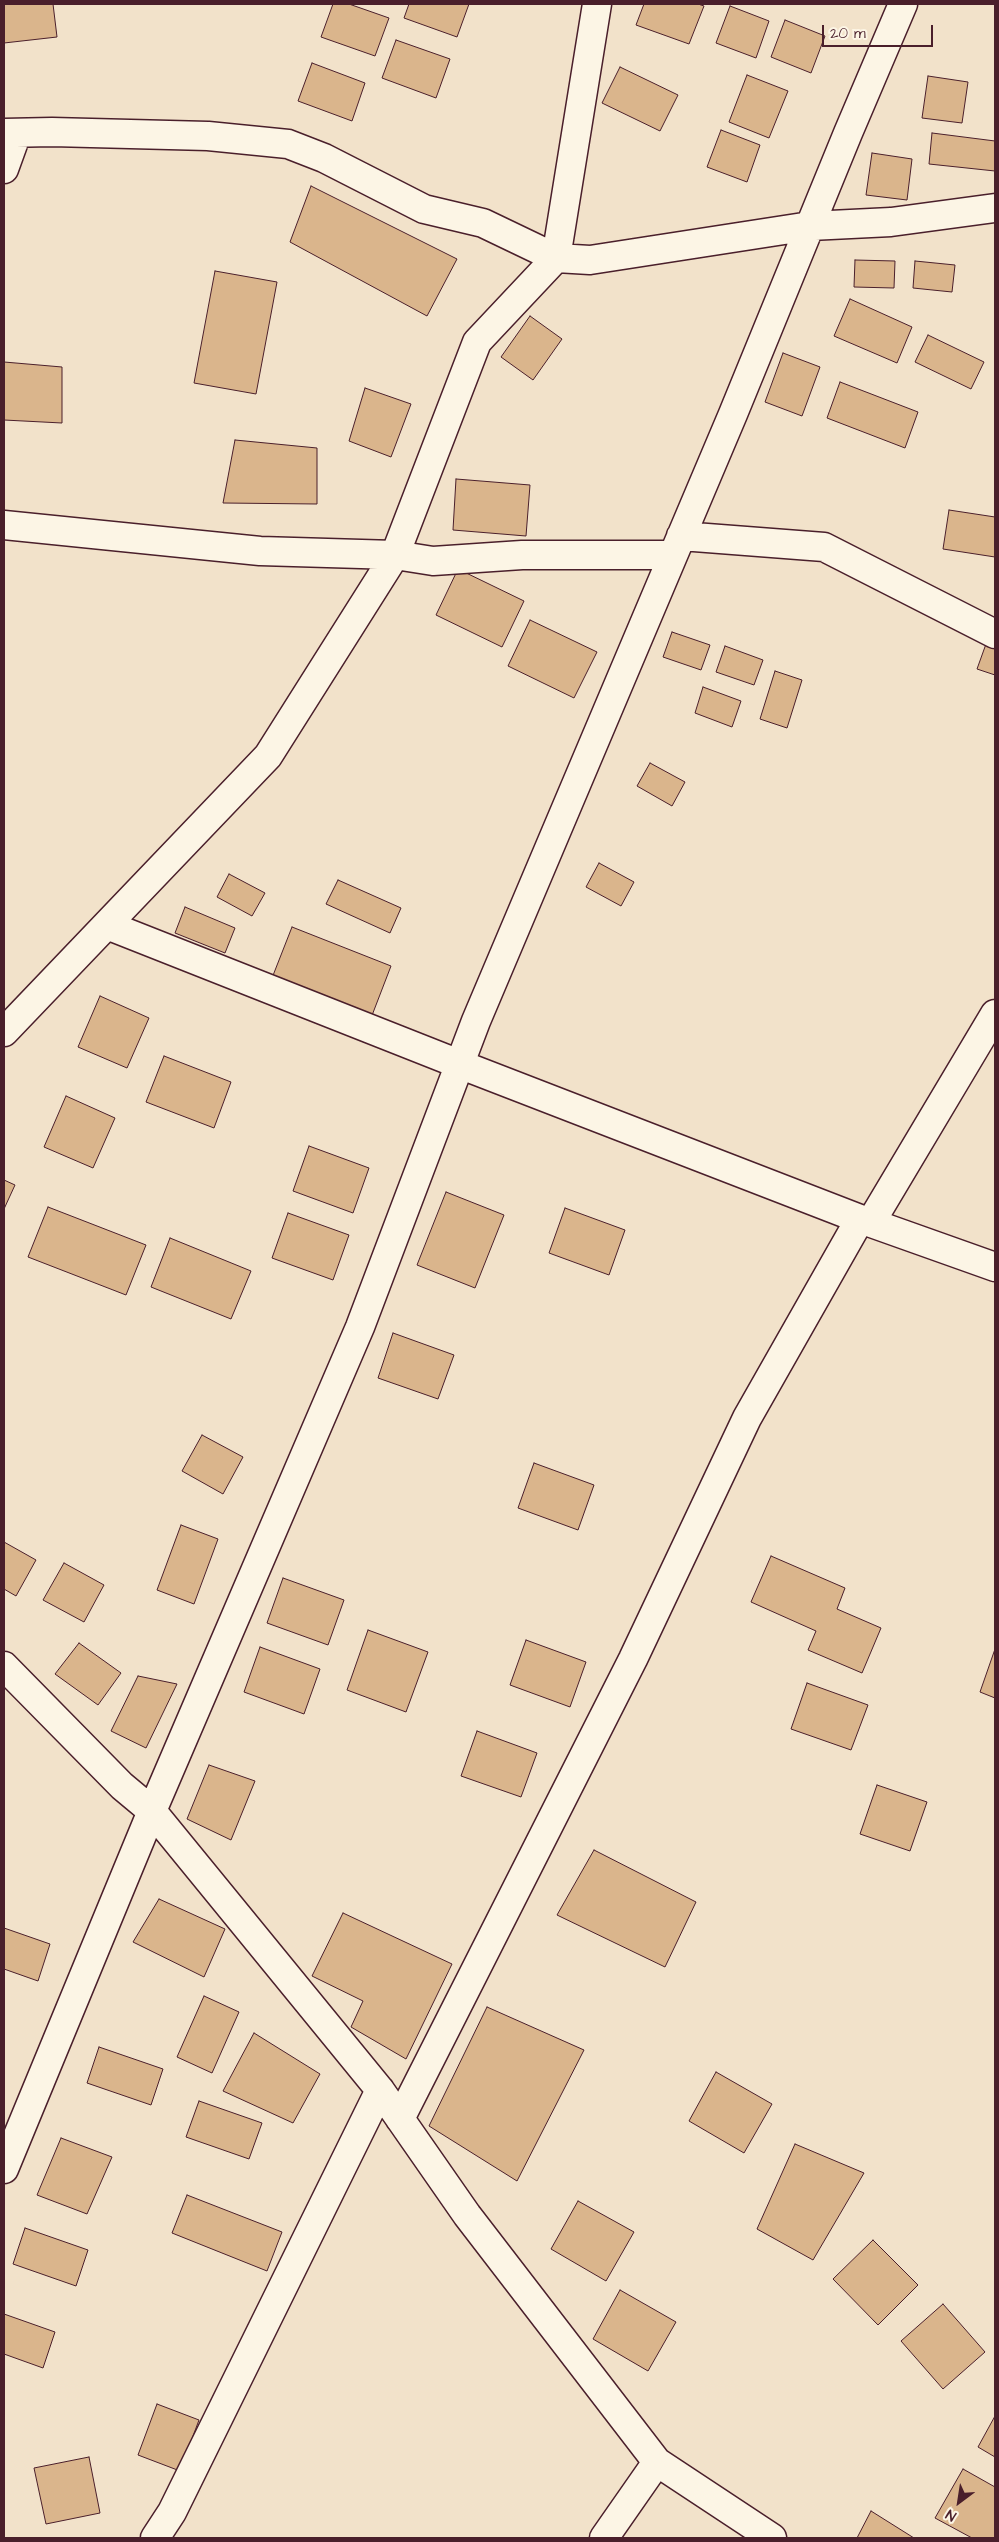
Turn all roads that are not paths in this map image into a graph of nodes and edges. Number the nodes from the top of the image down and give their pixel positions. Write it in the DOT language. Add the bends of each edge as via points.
graph roads {
  1 [pos="597,4"];
  2 [pos="901,4"];
  3 [pos="10,133"];
  4 [pos="4,169"];
  5 [pos="995,208"];
  6 [pos="810,226"];
  7 [pos="556,258"];
  8 [pos="4,525"];
  9 [pos="677,546"];
  10 [pos="395,555"];
  11 [pos="995,634"];
  12 [pos="107,925"];
  13 [pos="995,1014"];
  14 [pos="4,1032"];
  15 [pos="459,1064"];
  16 [pos="865,1220"];
  17 [pos="995,1267"];
  18 [pos="4,1666"];
  19 [pos="152,1811"];
  20 [pos="380,2090"];
  21 [pos="400,2119"];
  22 [pos="4,2169"];
  23 [pos="657,2462"];
  24 [pos="155,2538"];
  25 [pos="604,2538"];
  26 [pos="772,2538"];
  1 -- 7 [label="street"];
  2 -- 6 [label="street"];
  3 -- 4 [label="street"];
  3 -- 7 [label="street" via="208,136 288,144 324,158 424,209 483,223"];
  5 -- 6 [label="street" via="891,222"];
  6 -- 7 [label="street" via="590,260"];
  6 -- 9 [label="street"];
  7 -- 10 [label="street" via="477,342"];
  8 -- 10 [label="street" via="260,551"];
  9 -- 10 [label="street" via="433,561"];
  9 -- 11 [label="street" via="824,547"];
  9 -- 15 [label="street"];
  10 -- 12 [label="street" via="268,756"];
  12 -- 14 [label="street"];
  12 -- 15 [label="street"];
  13 -- 16 [label="street"];
  15 -- 16 [label="street"];
  15 -- 19 [label="street" via="360,1327"];
  16 -- 17 [label="street"];
  16 -- 21 [label="street" via="747,1418 633,1659"];
  18 -- 19 [label="street" via="122,1786"];
  19 -- 20 [label="street"];
  19 -- 22 [label="street"];
  20 -- 21 [label="street"];
  20 -- 24 [label="street" via="172,2512"];
  21 -- 23 [label="street" via="468,2215"];
  23 -- 25 [label="street"];
  23 -- 26 [label="street"];
}
